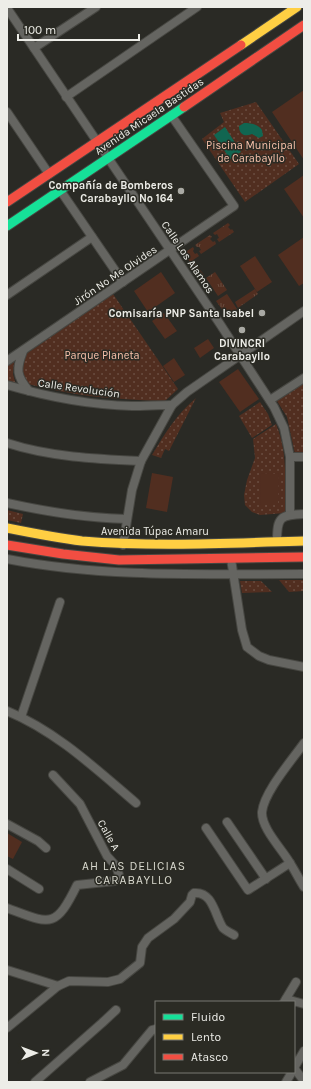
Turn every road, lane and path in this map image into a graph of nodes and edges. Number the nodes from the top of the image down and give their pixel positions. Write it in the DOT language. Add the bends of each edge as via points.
graph roads {
  1 [pos="96,7"];
  2 [pos="197,7"];
  3 [pos="297,7"];
  4 [pos="7,8"];
  5 [pos="304,25"];
  6 [pos="34,48"];
  7 [pos="66,97"];
  8 [pos="7,112"];
  9 [pos="171,115"];
  10 [pos="96,142"];
  11 [pos="108,158"];
  12 [pos="49,174"];
  13 [pos="60,190"];
  14 [pos="7,202"];
  15 [pos="7,226"];
  16 [pos="92,237"];
  17 [pos="170,251"];
  18 [pos="123,282"];
  19 [pos="7,295"];
  20 [pos="304,311"];
  21 [pos="22,351"];
  22 [pos="240,355"];
  23 [pos="7,361"];
  24 [pos="304,378"];
  25 [pos="7,385"];
  26 [pos="29,391"];
  27 [pos="270,400"];
  28 [pos="172,405"];
  29 [pos="7,443"];
  30 [pos="290,457"];
  31 [pos="304,457"];
  32 [pos="141,461"];
  33 [pos="7,503"];
  34 [pos="304,514"];
  35 [pos="290,515"];
  36 [pos="127,519"];
  37 [pos="7,528"];
  38 [pos="277,541"];
  39 [pos="304,541"];
  40 [pos="124,544"];
  41 [pos="7,545"];
  42 [pos="304,557"];
  43 [pos="104,559"];
  44 [pos="231,559"];
  45 [pos="7,561"];
  46 [pos="103,572"];
  47 [pos="233,574"];
  48 [pos="304,574"];
  49 [pos="60,602"];
  50 [pos="304,667"];
  51 [pos="7,711"];
  52 [pos="21,717"];
  53 [pos="304,743"];
  54 [pos="54,775"];
  55 [pos="136,803"];
  56 [pos="227,822"];
  57 [pos="7,824"];
  58 [pos="206,828"];
  59 [pos="46,848"];
  60 [pos="290,863"];
  61 [pos="7,870"];
  62 [pos="266,879"];
  63 [pos="304,887"];
  64 [pos="39,889"];
  65 [pos="7,908"];
  66 [pos="234,935"];
  67 [pos="7,970"];
  68 [pos="296,982"];
  69 [pos="58,986"];
  70 [pos="285,1000"];
  71 [pos="116,1010"];
  72 [pos="7,1028"];
  73 [pos="155,1029"];
  74 [pos="304,1051"];
  75 [pos="295,1066"];
  76 [pos="295,1069"];
  77 [pos="291,1073"];
  78 [pos="304,1081"];
  79 [pos="35,1082"];
  80 [pos="90,1082"];
  81 [pos="286,1082"];
  1 -- 6 [label="street"];
  2 -- 7 [label="street"];
  3 -- 10 [label="main road, Avenida Micaela Bastidas"];
  4 -- 6 [label="street, Calle Los Alamos"];
  5 -- 9 [label="main road, Avenida Micaela Bastidas"];
  6 -- 7 [label="street, Calle Los Alamos"];
  7 -- 10 [label="street, Calle Los Alamos"];
  8 -- 12 [label="street"];
  9 -- 11 [label="main road, Avenida Micaela Bastidas"];
  9 -- 17 [label="street, Jirón No Me Olvides" via="234,206"];
  10 -- 11 [label="street, Calle Los Alamos"];
  10 -- 12 [label="main road, Avenida Micaela Bastidas"];
  11 -- 13 [label="main road, Avenida Micaela Bastidas"];
  11 -- 17 [label="street, Calle Los Alamos"];
  12 -- 14 [label="main road, Avenida Micaela Bastidas"];
  13 -- 15 [label="main road, Avenida Micaela Bastidas"];
  13 -- 16 [label="street"];
  16 -- 18 [label="street"];
  16 -- 19 [label="street"];
  17 -- 18 [label="street, Jirón No Me Olvides"];
  17 -- 22 [label="street, Calle Los Alamos"];
  18 -- 21 [label="street, Jirón No Me Olvides"];
  20 -- 22 [label="street"];
  21 -- 23 [label="street, Jirón No Me Olvides"];
  21 -- 26 [label="street" via="18,376"];
  22 -- 27 [label="street, Calle Los Alamos"];
  22 -- 28 [label="street"];
  24 -- 27 [label="street"];
  25 -- 26 [label="street, Calle Revolución"];
  26 -- 28 [label="street, Calle Revolución" via="92,403"];
  27 -- 30 [label="street, Calle Los Alamos" via="284,428"];
  28 -- 32 [label="street"];
  29 -- 32 [label="street" via="99,460"];
  30 -- 31 [label="street"];
  30 -- 35 [label="street, Calle Los Alamos"];
  32 -- 36 [label="street"];
  33 -- 36 [label="street, Avenida Túpac Amaru" via="70,515"];
  34 -- 35 [label="street"];
  35 -- 38 [label="street" via="278,522"];
  36 -- 40 [label="street"];
  37 -- 40 [label="main road, Avenida Túpac Amaru" via="56,538"];
  38 -- 39 [label="main road, Avenida Túpac Amaru"];
  38 -- 40 [label="main road, Avenida Túpac Amaru"];
  41 -- 43 [label="main road"];
  42 -- 44 [label="main road"];
  43 -- 44 [label="main road"];
  43 -- 46 [label="main road"];
  44 -- 47 [label="street"];
  45 -- 46 [label="street"];
  46 -- 47 [label="street"];
  47 -- 48 [label="street"];
  47 -- 50 [label="street" via="247,647 269,660"];
  49 -- 52 [label="street"];
  51 -- 52 [label="street"];
  52 -- 55 [label="street" via="74,750"];
  53 -- 60 [label="street" via="269,793 262,812 266,828"];
  54 -- 65 [label="street, Calle A" via="80,804 119,875 115,881 77,885 64,909 50,920 39,920"];
  56 -- 62 [label="street"];
  57 -- 59 [label="street"];
  58 -- 62 [label="street" via="248,890"];
  60 -- 62 [label="street"];
  60 -- 63 [label="street"];
  61 -- 64 [label="street"];
  66 -- 69 [label="street" via="224,929 211,902 202,894 194,893 190,902 174,919 148,938 142,947 140,963 120,979 108,982 69,981"];
  67 -- 69 [label="street"];
  68 -- 70 [label="street"];
  69 -- 72 [label="street"];
  71 -- 79 [label="street"];
  73 -- 80 [label="street" via="123,1065"];
  74 -- 75 [label="street"];
  76 -- 78 [label="street"];
  77 -- 81 [label="street"];
}
